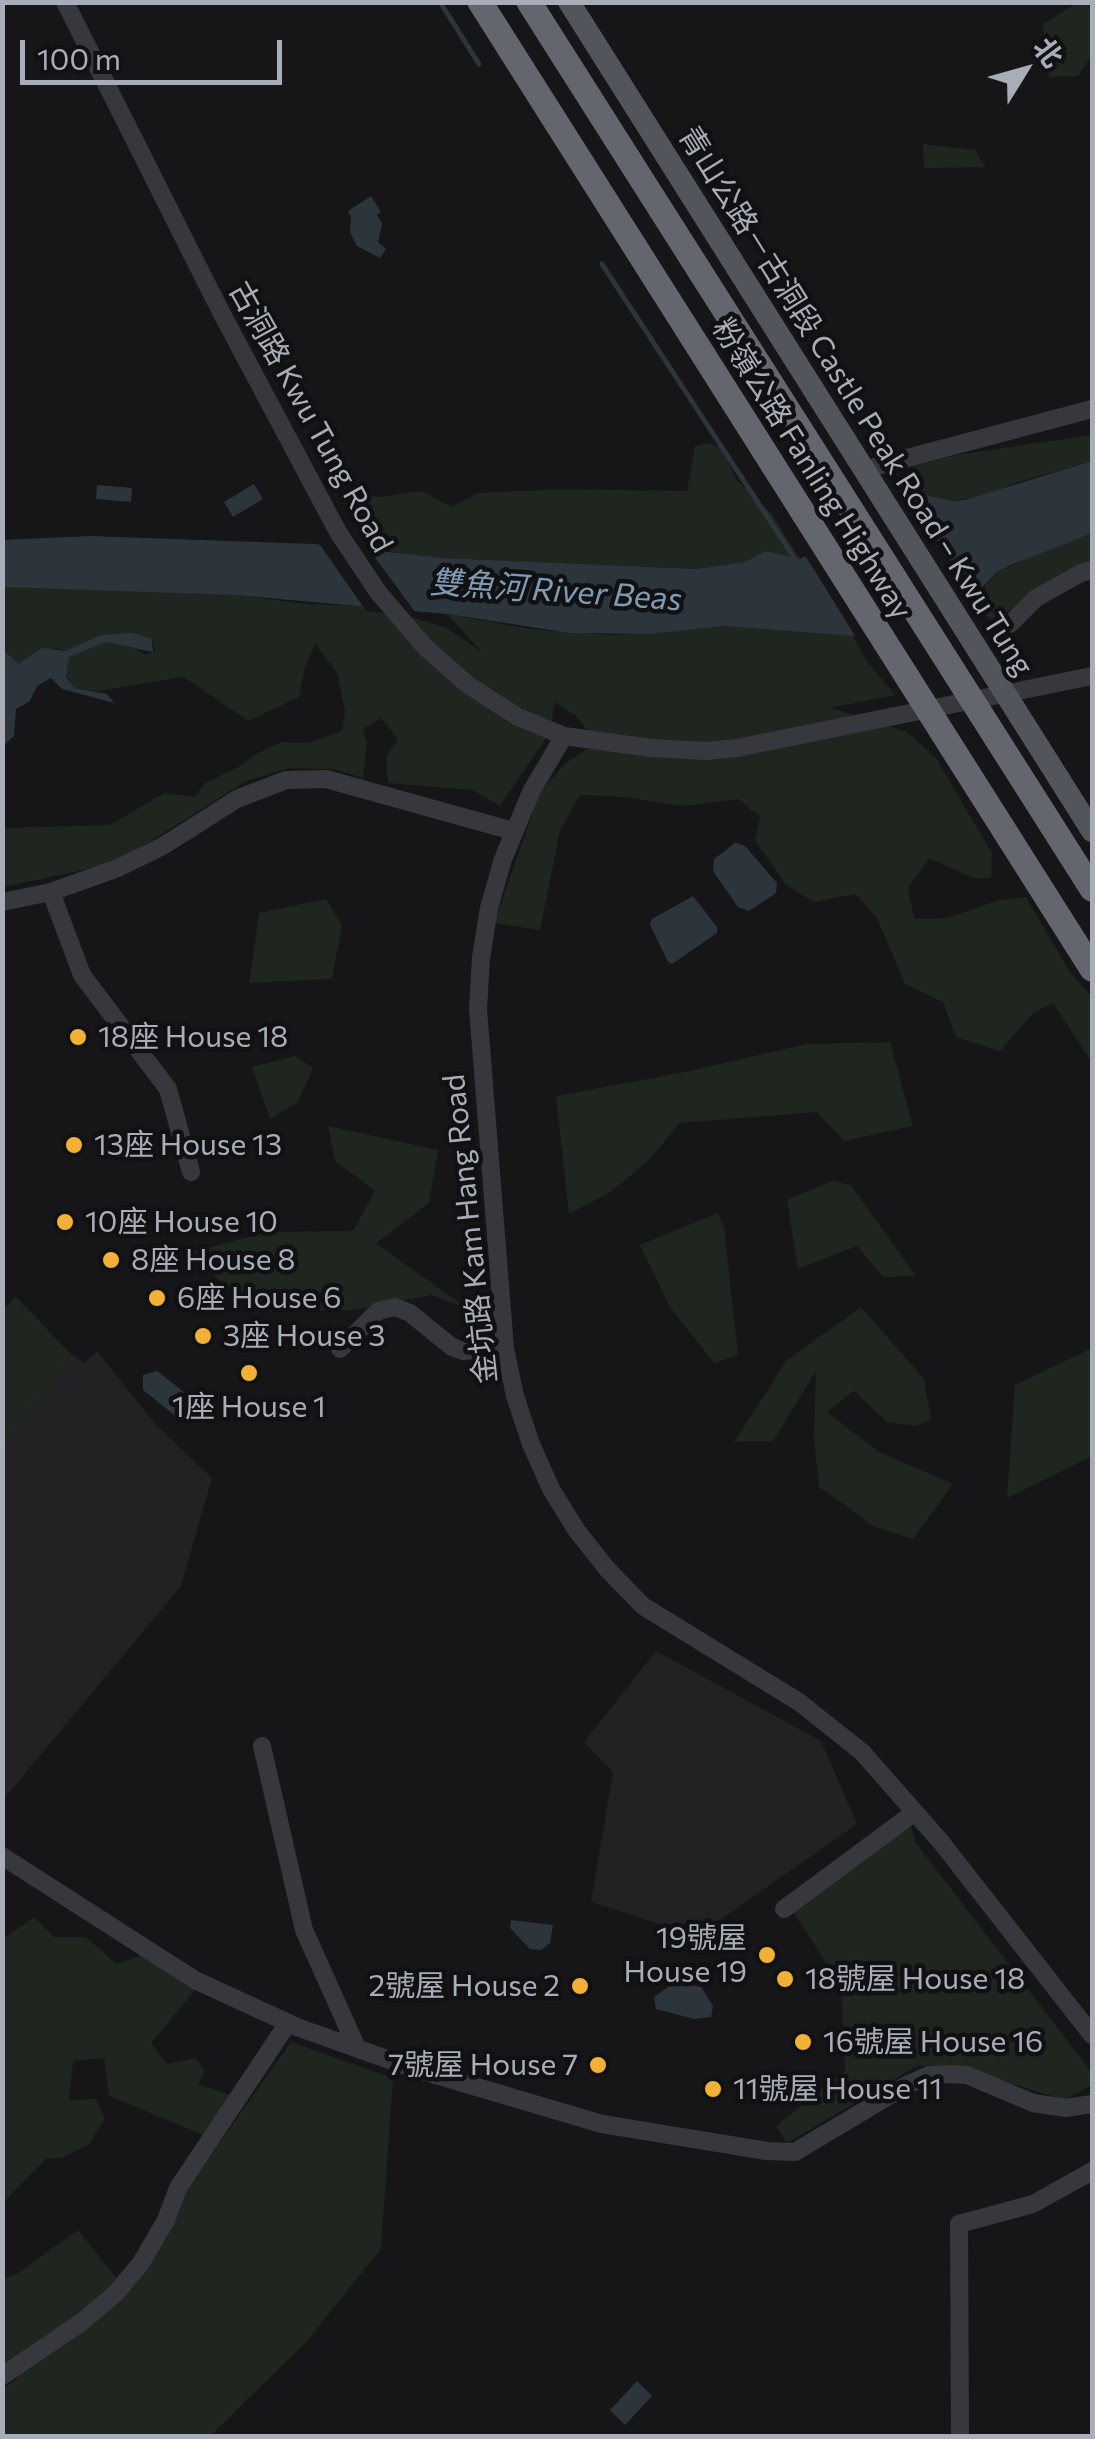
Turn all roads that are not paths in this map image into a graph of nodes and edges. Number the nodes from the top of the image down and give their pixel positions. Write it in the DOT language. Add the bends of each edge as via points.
graph roads {
  1 [pos="65,2"];
  2 [pos="480,2"];
  3 [pos="529,2"];
  4 [pos="569,2"];
  5 [pos="1092,409"];
  6 [pos="867,474"];
  7 [pos="1092,570"];
  8 [pos="1010,624"];
  9 [pos="1092,676"];
  10 [pos="564,736"];
  11 [pos="512,831"];
  12 [pos="1092,831"];
  13 [pos="1092,889"];
  14 [pos="51,892"];
  15 [pos="2,902"];
  16 [pos="1092,969"];
  17 [pos="190,1172"];
  18 [pos="340,1348"];
  19 [pos="505,1348"];
  20 [pos="262,1746"];
  21 [pos="915,1812"];
  22 [pos="2,1856"];
  23 [pos="784,1909"];
  24 [pos="288,2023"];
  25 [pos="1092,2034"];
  26 [pos="357,2048"];
  27 [pos="1092,2104"];
  28 [pos="1092,2171"];
  29 [pos="2,2376"];
  30 [pos="960,2436"];
  1 -- 10 [label="street, 古洞路 Kwu Tung Road" via="329,516 378,592 425,648 468,685 518,718"];
  2 -- 16 [label="highway, 粉嶺公路 Fanling Highway"];
  3 -- 13 [label="highway, 粉嶺公路 Fanling Highway"];
  4 -- 6 [label="main road, 青山公路－古洞段 Castle Peak Road – Kwu Tung"];
  5 -- 6 [label="street"];
  6 -- 12 [label="main road, 青山公路－古洞段 Castle Peak Road – Kwu Tung"];
  7 -- 8 [label="street" via="1036,598"];
  9 -- 10 [label="street, 古洞路 Kwu Tung Road" via="737,748 651,748"];
  10 -- 11 [label="street, 金坑路 Kam Hang Road"];
  11 -- 14 [label="street" via="326,779 286,780 237,799 139,860"];
  11 -- 19 [label="street, 金坑路 Kam Hang Road" via="489,908 478,1009"];
  14 -- 15 [label="street"];
  14 -- 17 [label="street" via="82,975 168,1089"];
  18 -- 19 [label="street" via="378,1311 395,1307 452,1347"];
  19 -- 21 [label="street, 金坑路 Kam Hang Road" via="544,1474 608,1570 656,1614 812,1712 862,1752"];
  20 -- 26 [label="street" via="304,1930"];
  21 -- 23 [label="street"];
  21 -- 25 [label="street, 金坑路 Kam Hang Road"];
  22 -- 24 [label="street" via="195,1980"];
  24 -- 26 [label="street"];
  24 -- 29 [label="street" via="178,2188 141,2263 83,2321"];
  26 -- 27 [label="street" via="602,2124 767,2151 795,2152 928,2075 968,2075 1066,2108"];
  28 -- 30 [label="street" via="1032,2204 959,2224"];
}
